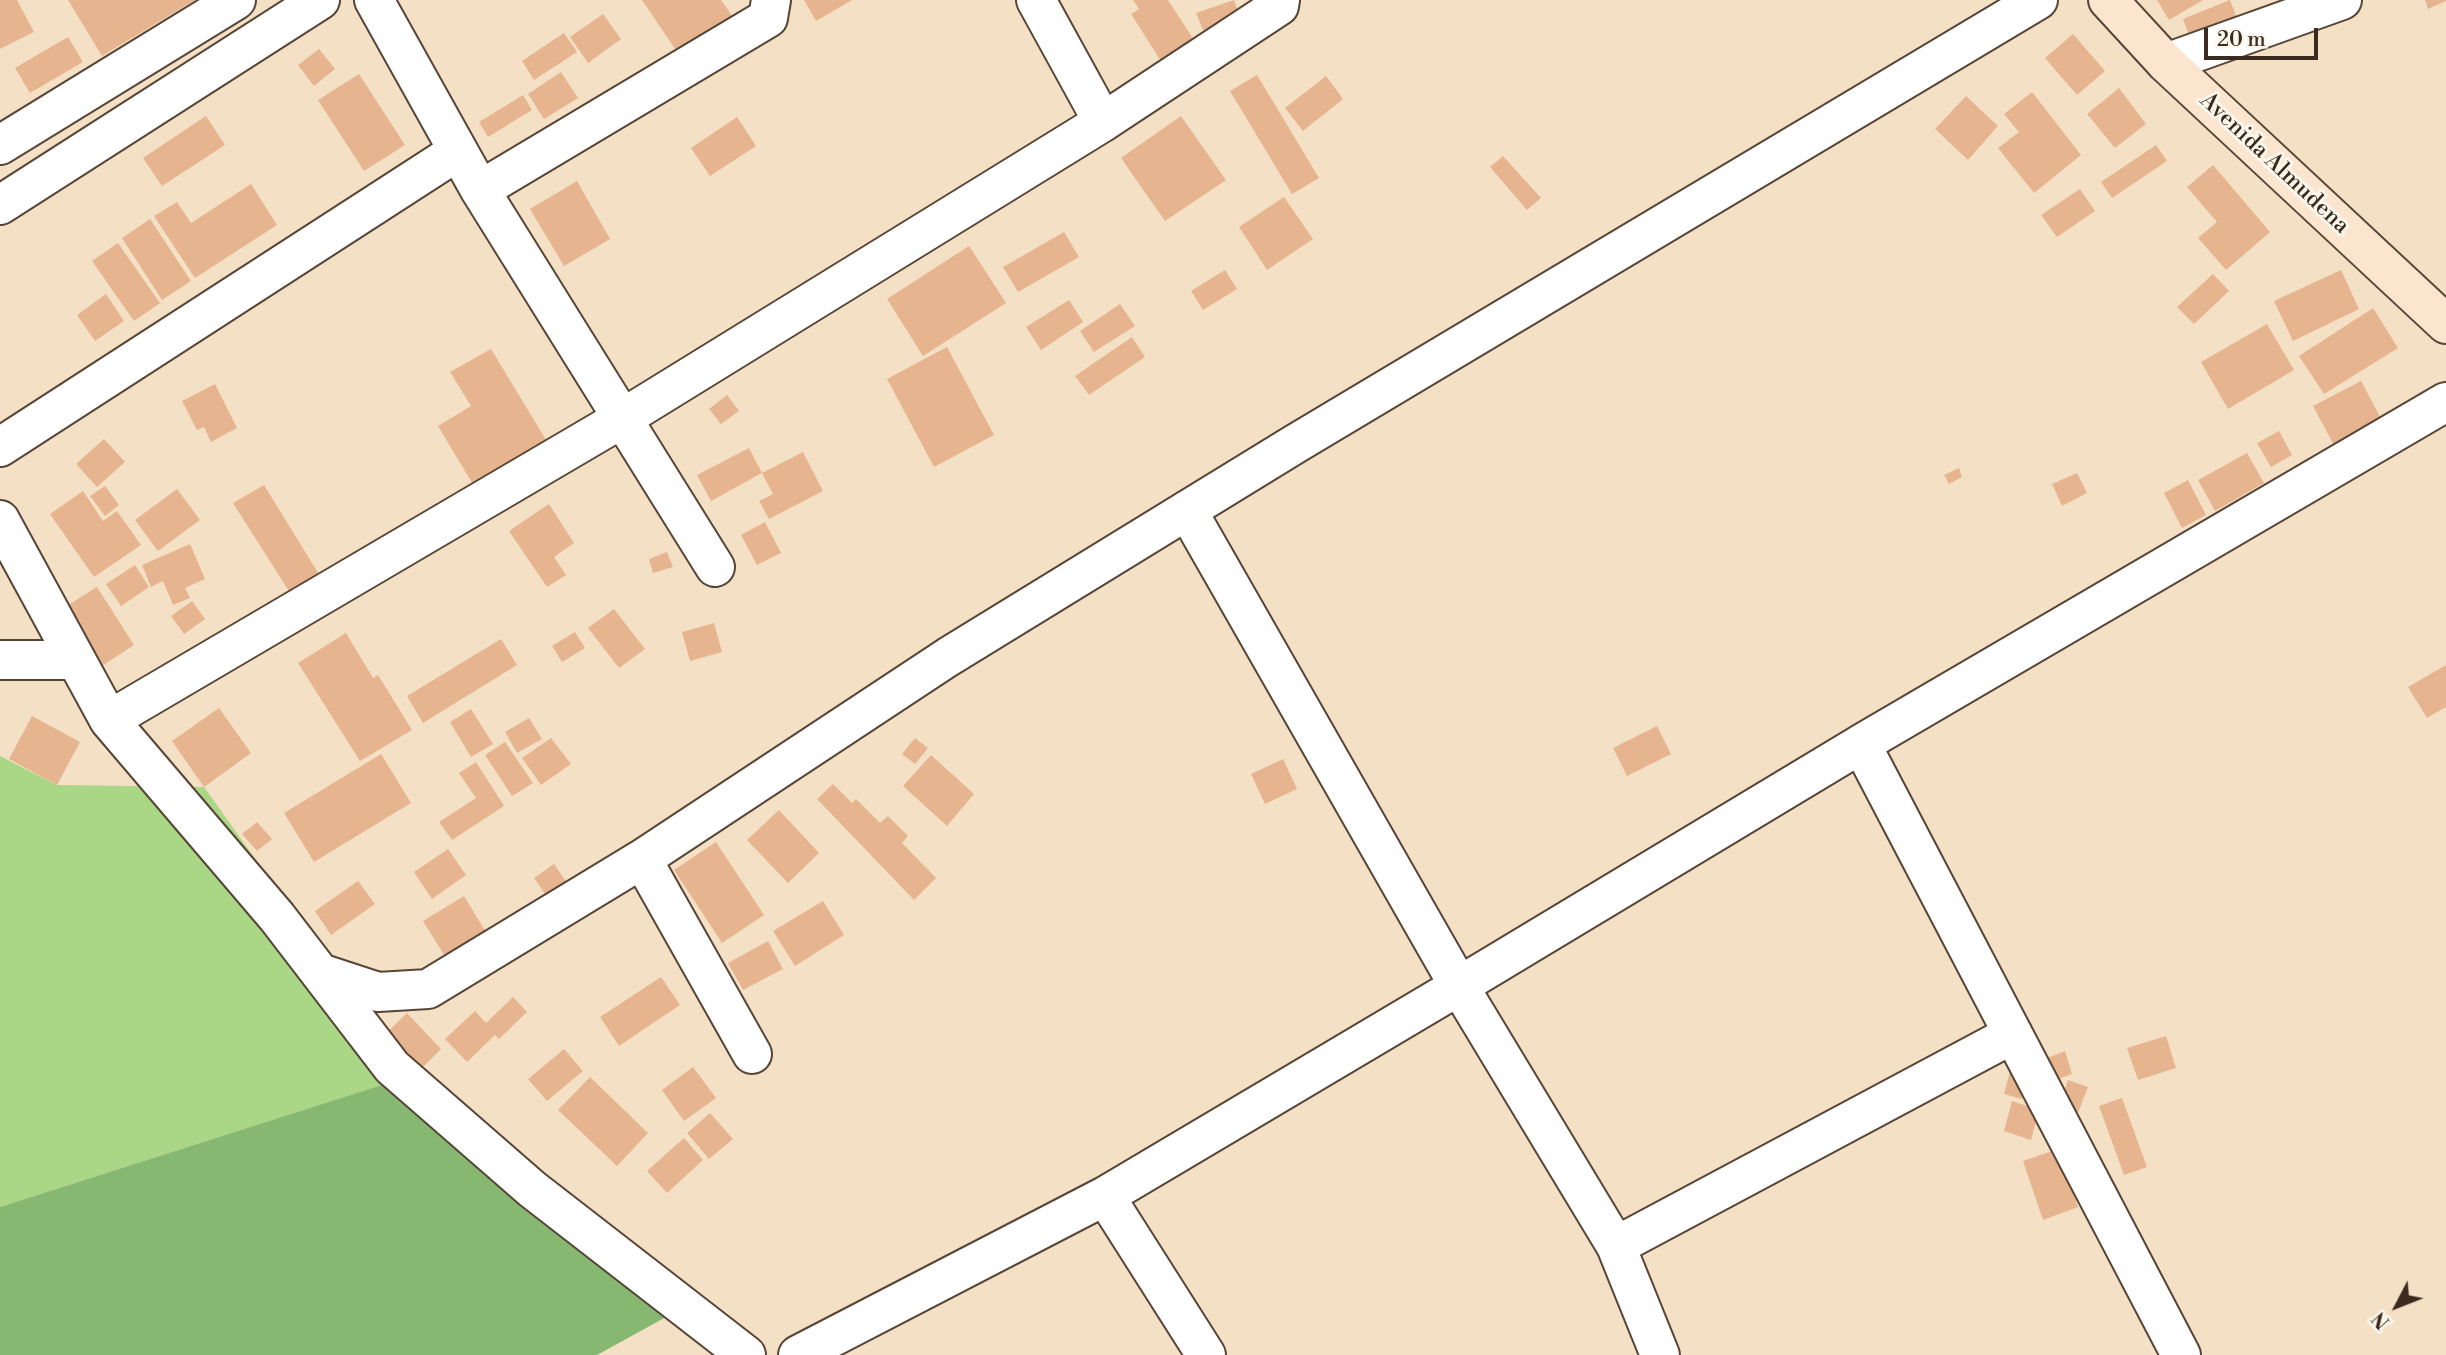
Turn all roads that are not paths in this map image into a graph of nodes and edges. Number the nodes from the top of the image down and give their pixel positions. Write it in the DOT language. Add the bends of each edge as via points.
graph roads {
  1 [pos="236,0"];
  2 [pos="320,0"];
  3 [pos="374,0"];
  4 [pos="771,0"];
  5 [pos="1036,0"];
  6 [pos="1280,0"];
  7 [pos="2038,0"];
  8 [pos="2108,0"];
  9 [pos="2342,0"];
  10 [pos="2166,64"];
  11 [pos="1103,122"];
  12 [pos="0,145"];
  13 [pos="458,151"];
  14 [pos="480,190"];
  15 [pos="0,205"];
  16 [pos="2446,324"];
  17 [pos="2446,402"];
  18 [pos="622,418"];
  19 [pos="0,447"];
  20 [pos="1188,510"];
  21 [pos="0,520"];
  22 [pos="715,567"];
  23 [pos="0,660"];
  24 [pos="76,660"];
  25 [pos="109,720"];
  26 [pos="1861,744"];
  27 [pos="642,859"];
  28 [pos="320,973"];
  29 [pos="1459,986"];
  30 [pos="2012,1034"];
  31 [pos="752,1054"];
  32 [pos="1105,1196"];
  33 [pos="1616,1246"];
  34 [pos="746,1355"];
  35 [pos="798,1355"];
  36 [pos="1206,1355"];
  37 [pos="1660,1355"];
  38 [pos="2180,1355"];
  1 -- 12 [label="street"];
  2 -- 15 [label="street"];
  3 -- 13 [label="street"];
  4 -- 14 [label="street" via="768,18"];
  5 -- 11 [label="street"];
  6 -- 11 [label="street" via="1279,6"];
  7 -- 20 [label="street"];
  8 -- 10 [label="street, Avenida Almudena"];
  9 -- 10 [label="street"];
  10 -- 16 [label="street, Avenida Almudena"];
  11 -- 18 [label="street"];
  13 -- 14 [label="street"];
  13 -- 19 [label="street"];
  14 -- 18 [label="street"];
  17 -- 26 [label="street"];
  18 -- 22 [label="street"];
  18 -- 25 [label="street"];
  20 -- 27 [label="street" via="948,657"];
  20 -- 29 [label="street"];
  21 -- 24 [label="street"];
  23 -- 24 [label="street"];
  24 -- 25 [label="street"];
  25 -- 28 [label="street"];
  26 -- 29 [label="street"];
  26 -- 30 [label="street"];
  27 -- 28 [label="street" via="428,989 378,992"];
  27 -- 31 [label="street"];
  28 -- 34 [label="street" via="392,1067 532,1189"];
  29 -- 32 [label="street"];
  29 -- 33 [label="street"];
  30 -- 33 [label="street"];
  30 -- 38 [label="street"];
  32 -- 35 [label="street"];
  32 -- 36 [label="street"];
  33 -- 37 [label="street"];
}
